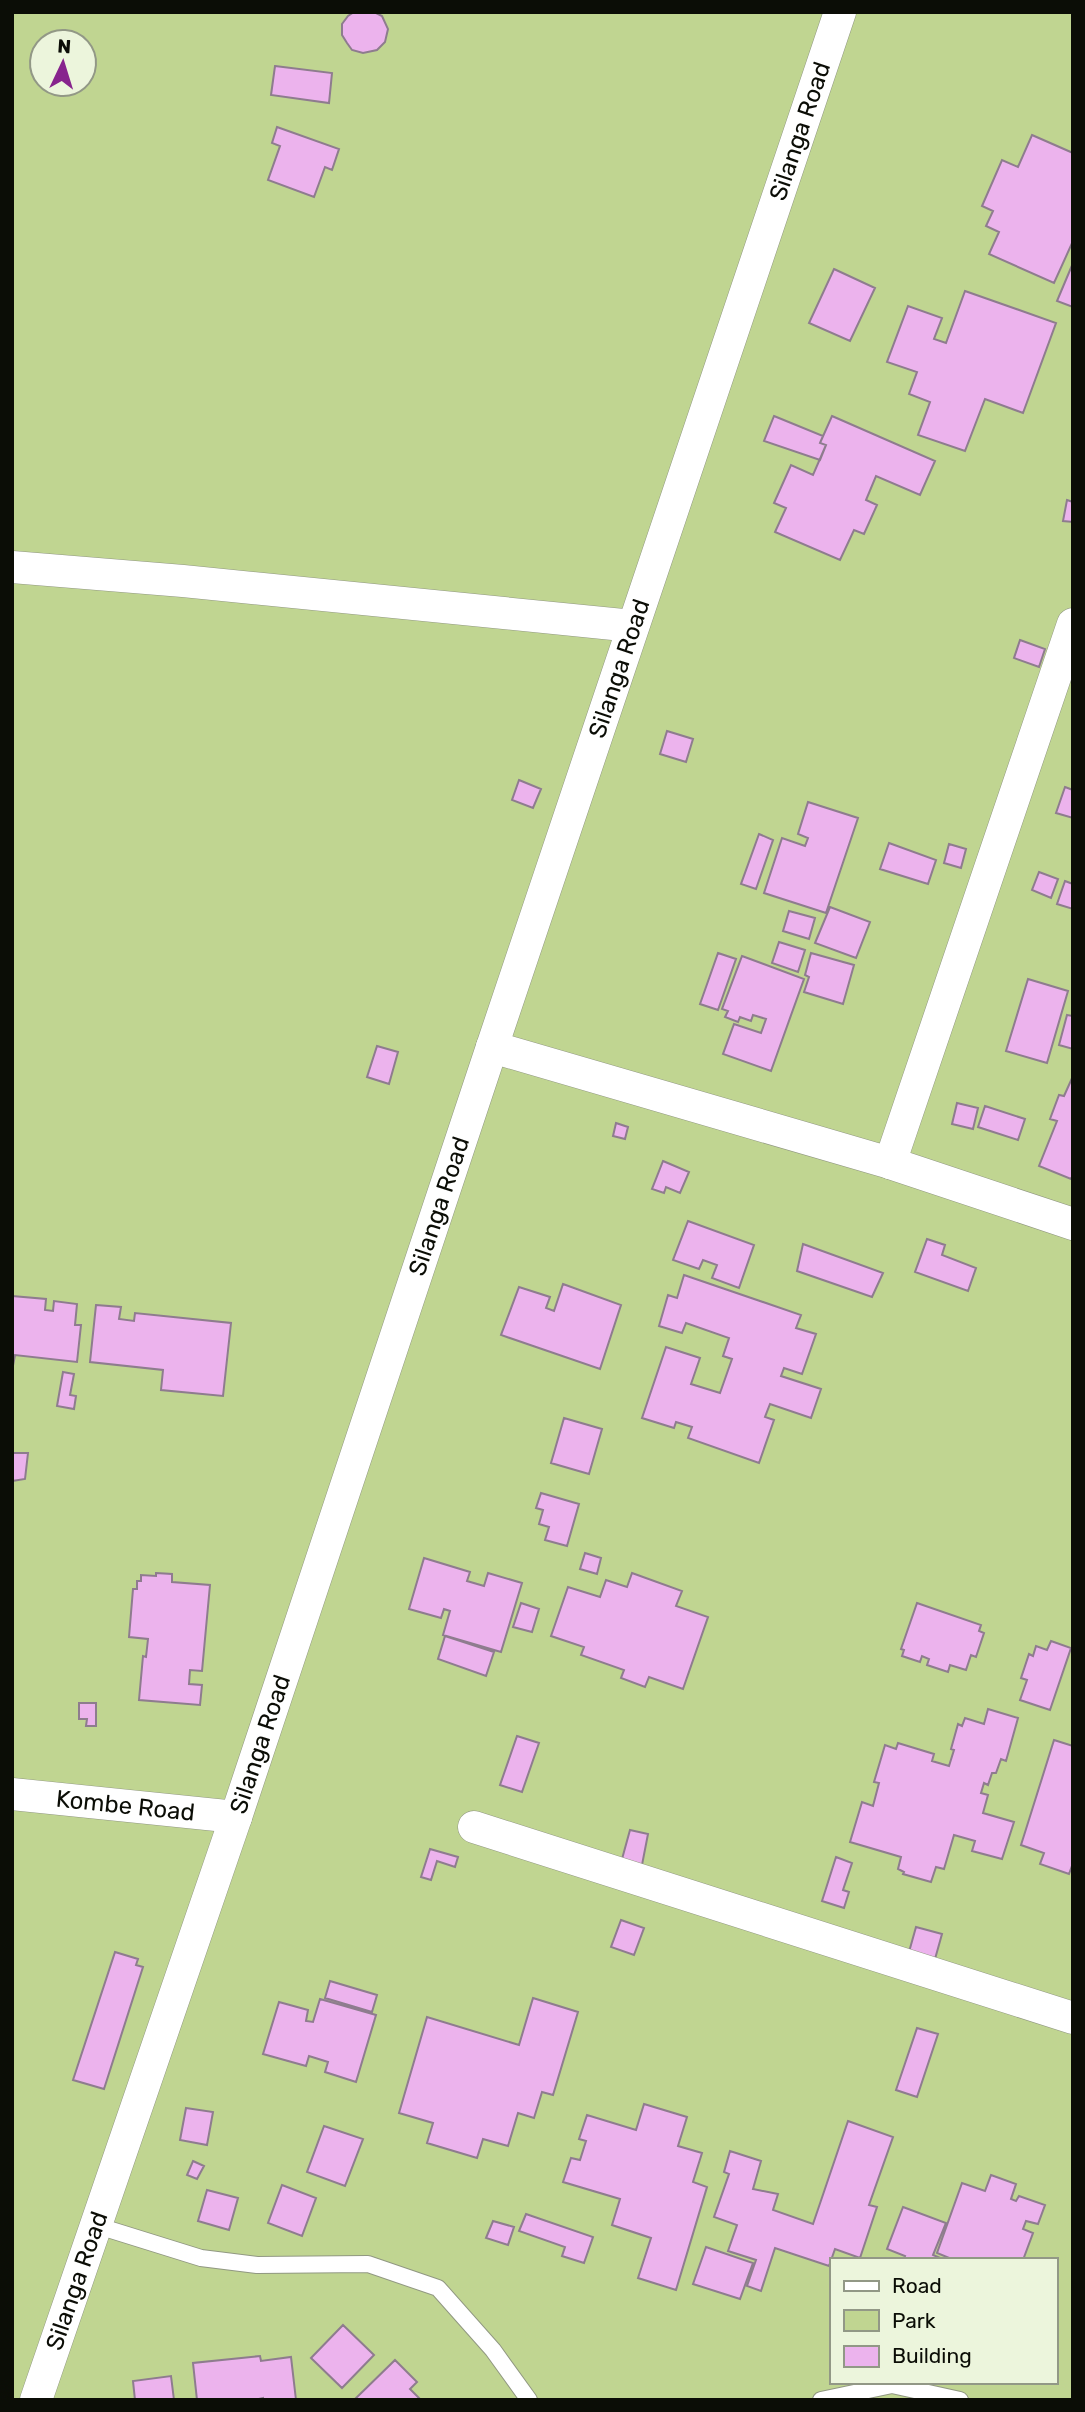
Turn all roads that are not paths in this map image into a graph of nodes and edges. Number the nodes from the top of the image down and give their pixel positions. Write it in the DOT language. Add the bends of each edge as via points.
graph roads {
  1 [pos="840,12"];
  2 [pos="12,567"];
  3 [pos="1073,624"];
  4 [pos="633,626"];
  5 [pos="492,1047"];
  6 [pos="890,1163"];
  7 [pos="1073,1224"];
  8 [pos="12,1794"];
  9 [pos="236,1817"];
  10 [pos="474,1827"];
  11 [pos="1073,2018"];
  12 [pos="95,2225"];
  13 [pos="36,2400"];
  14 [pos="529,2400"];
  15 [pos="821,2400"];
  16 [pos="960,2400"];
  1 -- 4 [label="street, Silanga Road"];
  2 -- 4 [label="street"];
  3 -- 6 [label="street"];
  4 -- 5 [label="street, Silanga Road"];
  5 -- 6 [label="street"];
  5 -- 9 [label="street, Silanga Road"];
  6 -- 7 [label="street"];
  8 -- 9 [label="street, Kombe Road"];
  9 -- 12 [label="street, Silanga Road"];
  10 -- 11 [label="street"];
  12 -- 13 [label="street, Silanga Road"];
  12 -- 14 [label="lane" via="201,2258 257,2265 368,2264 438,2288 493,2350"];
  15 -- 16 [label="lane" via="891,2385"];
}
